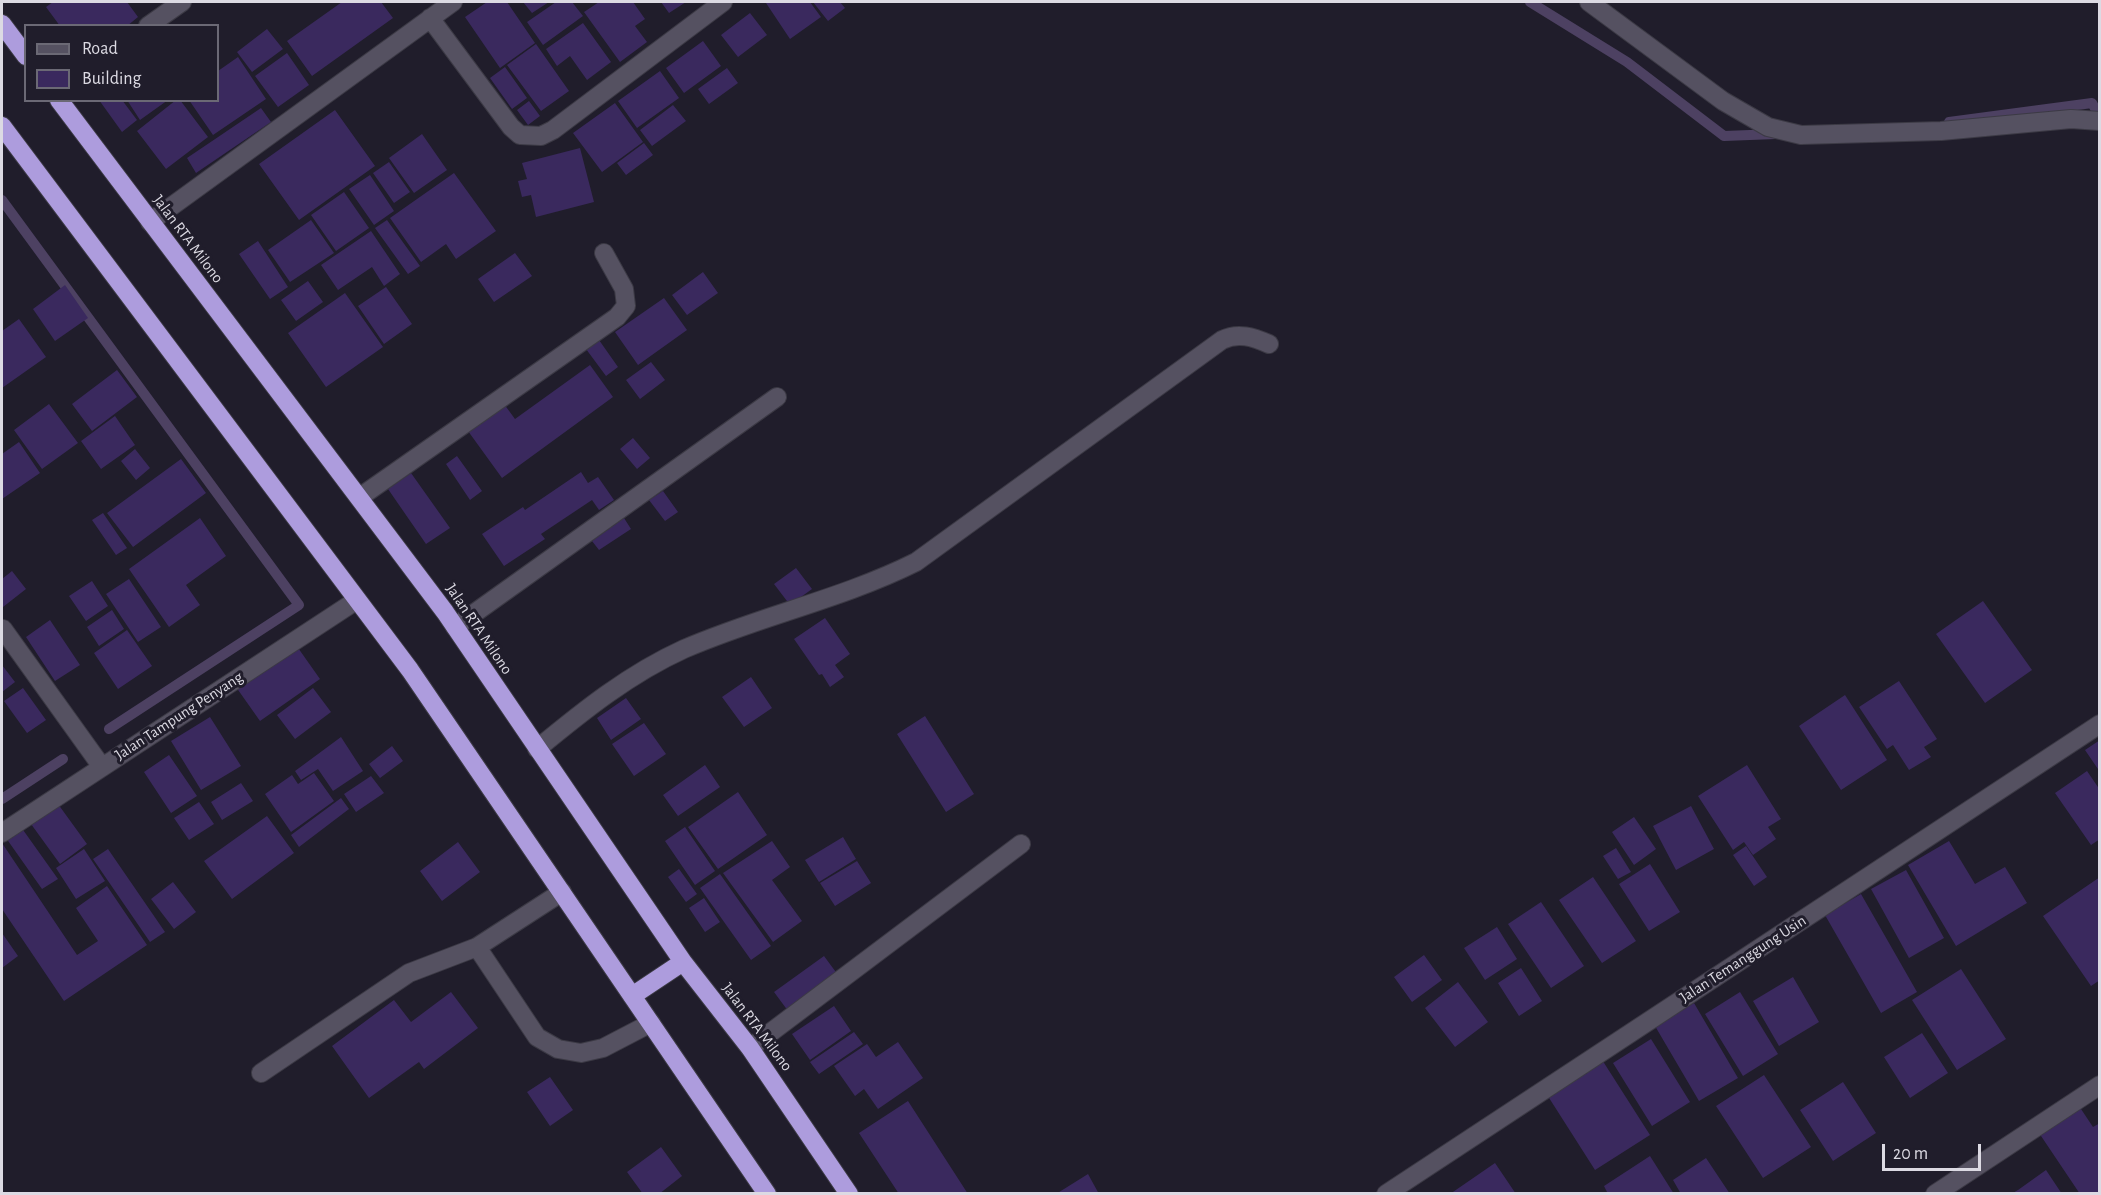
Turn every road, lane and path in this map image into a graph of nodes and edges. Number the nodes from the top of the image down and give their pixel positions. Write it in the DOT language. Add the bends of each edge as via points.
graph roads {
  1 [pos="182,2"];
  2 [pos="453,2"];
  3 [pos="723,2"];
  4 [pos="1589,2"];
  5 [pos="430,18"];
  6 [pos="2,24"];
  7 [pos="151,24"];
  8 [pos="24,53"];
  9 [pos="60,102"];
  10 [pos="2100,121"];
  11 [pos="2,126"];
  12 [pos="150,222"];
  13 [pos="604,253"];
  14 [pos="1269,344"];
  15 [pos="777,397"];
  16 [pos="360,497"];
  17 [pos="357,600"];
  18 [pos="455,627"];
  19 [pos="3,628"];
  20 [pos="2100,724"];
  21 [pos="537,749"];
  22 [pos="102,767"];
  23 [pos="2,833"];
  24 [pos="1022,844"];
  25 [pos="562,892"];
  26 [pos="477,948"];
  27 [pos="683,962"];
  28 [pos="632,996"];
  29 [pos="651,1023"];
  30 [pos="750,1047"];
  31 [pos="261,1073"];
  32 [pos="2100,1084"];
  33 [pos="767,1194"];
  34 [pos="849,1194"];
  35 [pos="1386,1194"];
  36 [pos="1935,1194"];
  1 -- 7 [label="street"];
  2 -- 5 [label="street"];
  3 -- 5 [label="street" via="541,136 520,135 511,127"];
  4 -- 10 [label="street" via="1723,101 1768,127 1801,135 1941,131 2071,119"];
  5 -- 12 [label="street"];
  6 -- 8 [label="highway"];
  9 -- 12 [label="highway, Jalan RTA Milono"];
  11 -- 17 [label="highway"];
  12 -- 16 [label="highway, Jalan RTA Milono"];
  13 -- 16 [label="street" via="624,289 626,306 618,317"];
  14 -- 21 [label="street" via="1242,336 1222,340 916,562 683,650 631,677"];
  15 -- 18 [label="street"];
  16 -- 18 [label="highway, Jalan RTA Milono"];
  17 -- 22 [label="street, Jalan Tampung Penyang"];
  17 -- 25 [label="highway"];
  18 -- 21 [label="highway, Jalan RTA Milono"];
  19 -- 22 [label="street"];
  20 -- 35 [label="street, Jalan Temanggung Usin"];
  21 -- 27 [label="highway, Jalan RTA Milono"];
  22 -- 23 [label="street, Jalan Tampung Penyang"];
  24 -- 30 [label="street"];
  25 -- 26 [label="street"];
  25 -- 28 [label="highway"];
  26 -- 29 [label="street" via="537,1037 558,1049 581,1053 603,1048"];
  26 -- 31 [label="street" via="409,973"];
  27 -- 28 [label="highway"];
  27 -- 30 [label="highway, Jalan RTA Milono"];
  28 -- 29 [label="highway"];
  29 -- 33 [label="highway"];
  30 -- 34 [label="highway, Jalan RTA Milono"];
  32 -- 36 [label="street"];
}
